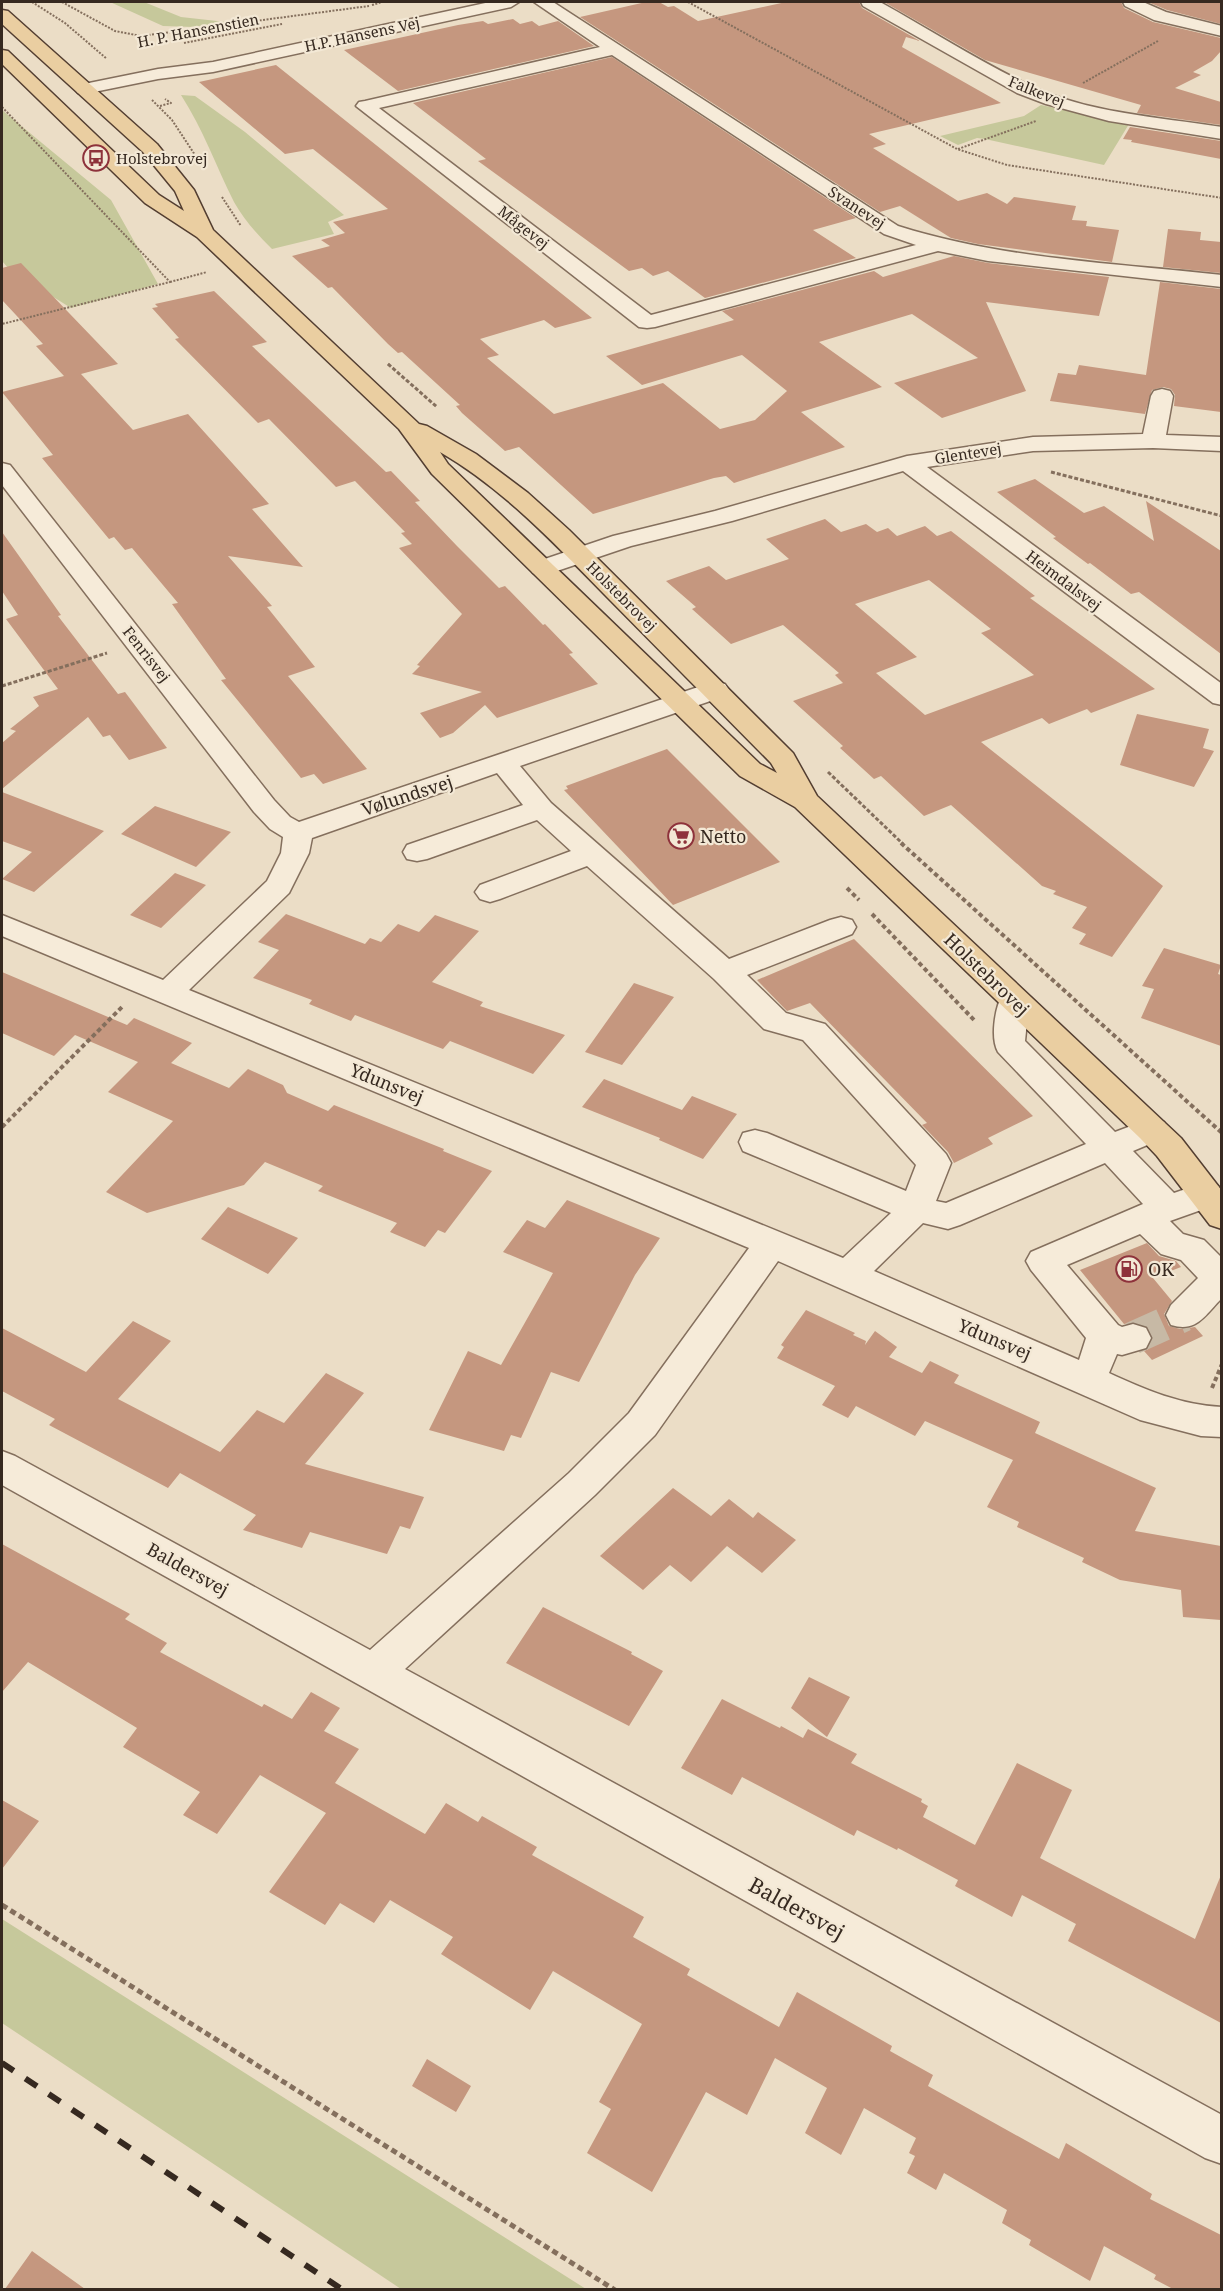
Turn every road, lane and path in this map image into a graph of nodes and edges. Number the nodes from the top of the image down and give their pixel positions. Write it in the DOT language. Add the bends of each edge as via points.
graph roads {
  1 [pos="32,2"];
  2 [pos="62,2"];
  3 [pos="382,2"];
  4 [pos="438,2"];
  5 [pos="511,2"];
  6 [pos="542,2"];
  7 [pos="688,2"];
  8 [pos="869,2"];
  9 [pos="1131,2"];
  10 [pos="371,5"];
  11 [pos="456,14"];
  12 [pos="2,15"];
  13 [pos="308,19"];
  14 [pos="285,23"];
  15 [pos="1188,25"];
  16 [pos="1221,31"];
  17 [pos="2,41"];
  18 [pos="184,43"];
  19 [pos="616,49"];
  20 [pos="2,55"];
  21 [pos="117,56"];
  22 [pos="106,58"];
  23 [pos="97,61"];
  24 [pos="111,63"];
  25 [pos="89,94"];
  26 [pos="159,95"];
  27 [pos="1052,100"];
  28 [pos="60,101"];
  29 [pos="159,106"];
  30 [pos="2,107"];
  31 [pos="1221,133"];
  32 [pos="957,149"];
  33 [pos="1221,198"];
  34 [pos="204,233"];
  35 [pos="938,246"];
  36 [pos="1221,281"];
  37 [pos="2,324"];
  38 [pos="1162,396"];
  39 [pos="407,424"];
  40 [pos="1153,441"];
  41 [pos="1221,444"];
  42 [pos="989,449"];
  43 [pos="907,463"];
  44 [pos="2,470"];
  45 [pos="1221,516"];
  46 [pos="568,568"];
  47 [pos="138,643"];
  48 [pos="2,686"];
  49 [pos="716,690"];
  50 [pos="1221,697"];
  51 [pos="681,703"];
  52 [pos="503,763"];
  53 [pos="805,801"];
  54 [pos="541,809"];
  55 [pos="298,833"];
  56 [pos="417,852"];
  57 [pos="591,854"];
  58 [pos="490,892"];
  59 [pos="2,926"];
  60 [pos="841,927"];
  61 [pos="725,972"];
  62 [pos="157,989"];
  63 [pos="1014,1001"];
  64 [pos="2,1127"];
  65 [pos="1160,1138"];
  66 [pos="755,1142"];
  67 [pos="1109,1148"];
  68 [pos="1216,1198"];
  69 [pos="916,1209"];
  70 [pos="1156,1213"];
  71 [pos="771,1243"];
  72 [pos="848,1275"];
  73 [pos="1184,1316"];
  74 [pos="1087,1379"];
  75 [pos="1221,1422"];
  76 [pos="2,1467"];
  77 [pos="374,1672"];
  78 [pos="2,1905"];
  79 [pos="1221,2141"];
  80 [pos="615,2289"];
  1 -- 22 [label="path"];
  2 -- 10 [label="path" via="115,31 141,36"];
  3 -- 10 [label="path"];
  4 -- 11 [label="street"];
  5 -- 11 [label="street, H.P. Hansens Vej"];
  6 -- 19 [label="street, Svanevej"];
  7 -- 32 [label="path"];
  8 -- 27 [label="street, Falkevej" via="1023,89"];
  9 -- 15 [label="street"];
  10 -- 13 [label="path"];
  11 -- 25 [label="street, H.P. Hansens Vej" via="213,67 160,84"];
  12 -- 25 [label="main road, Holstebrovej"];
  14 -- 18 [label="path, H. P. Hansenstien"];
  15 -- 16 [label="street"];
  15 -- 27 [label="path"];
  17 -- 28 [label="main road" via="60,95"];
  19 -- 35 [label="street, Svanevej" via="891,230"];
  19 -- 35 [label="street, Mågevej" via="365,106 647,322"];
  20 -- 28 [label="main road, Holstebrovej"];
  21 -- 22 [label="path, H. P. Hansenstien"];
  22 -- 23 [label="path, H. P. Hansenstien"];
  22 -- 24 [label="path"];
  25 -- 28 [label="main road"];
  25 -- 34 [label="main road, Holstebrovej" via="150,148 184,190"];
  26 -- 29 [label="path" via="171,104"];
  27 -- 31 [label="street, Falkevej" via="1109,115"];
  27 -- 32 [label="path" via="1046,117"];
  28 -- 34 [label="main road, Holstebrovej" via="152,199"];
  30 -- 37 [label="path" via="170,282"];
  32 -- 33 [label="path" via="1006,165"];
  34 -- 39 [label="main road, Holstebrovej"];
  35 -- 36 [label="street, Svanevej"];
  38 -- 40 [label="street"];
  39 -- 46 [label="main road, Holstebrovej" via="440,469 469,481"];
  39 -- 46 [label="main road, Holstebrovej" via="468,459 520,498"];
  40 -- 41 [label="street, Glentevej"];
  40 -- 42 [label="street, Glentevej"];
  42 -- 43 [label="street, Glentevej"];
  42 -- 45 [label="path" via="1018,464"];
  43 -- 46 [label="street, Glentevej" via="723,516 669,545"];
  43 -- 50 [label="street, Heimdalsvej"];
  44 -- 47 [label="street, Fenrisvej"];
  46 -- 49 [label="main road, Holstebrovej"];
  46 -- 51 [label="main road, Holstebrovej"];
  47 -- 48 [label="path"];
  47 -- 55 [label="street, Fenrisvej" via="264,806 280,823"];
  49 -- 51 [label="street, Vølundsvej"];
  49 -- 53 [label="main road, Holstebrovej" via="783,759"];
  51 -- 52 [label="street, Vølundsvej"];
  51 -- 53 [label="main road, Holstebrovej" via="750,770"];
  52 -- 54 [label="street"];
  52 -- 55 [label="street, Vølundsvej"];
  53 -- 63 [label="main road, Holstebrovej"];
  54 -- 56 [label="street"];
  54 -- 57 [label="street"];
  55 -- 62 [label="street" via="295,853 279,886"];
  57 -- 58 [label="street"];
  57 -- 61 [label="street"];
  59 -- 62 [label="street, Ydunsvej"];
  60 -- 61 [label="street"];
  61 -- 69 [label="street" via="775,1022 814,1032 934,1163"];
  62 -- 64 [label="path"];
  62 -- 71 [label="street, Ydunsvej"];
  63 -- 65 [label="main road, Holstebrovej"];
  63 -- 67 [label="street" via="1010,1044"];
  65 -- 67 [label="street"];
  65 -- 68 [label="main road, Holstebrovej"];
  66 -- 69 [label="street"];
  67 -- 69 [label="street" via="948,1216"];
  67 -- 70 [label="street"];
  68 -- 70 [label="street"];
  69 -- 72 [label="street"];
  70 -- 73 [label="street" via="1173,1245 1192,1249 1219,1278"];
  70 -- 74 [label="street" via="1043,1261 1119,1336"];
  71 -- 72 [label="street, Ydunsvej"];
  71 -- 77 [label="street" via="642,1424 582,1484"];
  72 -- 74 [label="street, Ydunsvej"];
  74 -- 75 [label="street, Ydunsvej" via="1154,1408"];
  76 -- 77 [label="street, Baldersvej"];
  77 -- 79 [label="street, Baldersvej"];
  78 -- 80 [label="path"];
}
